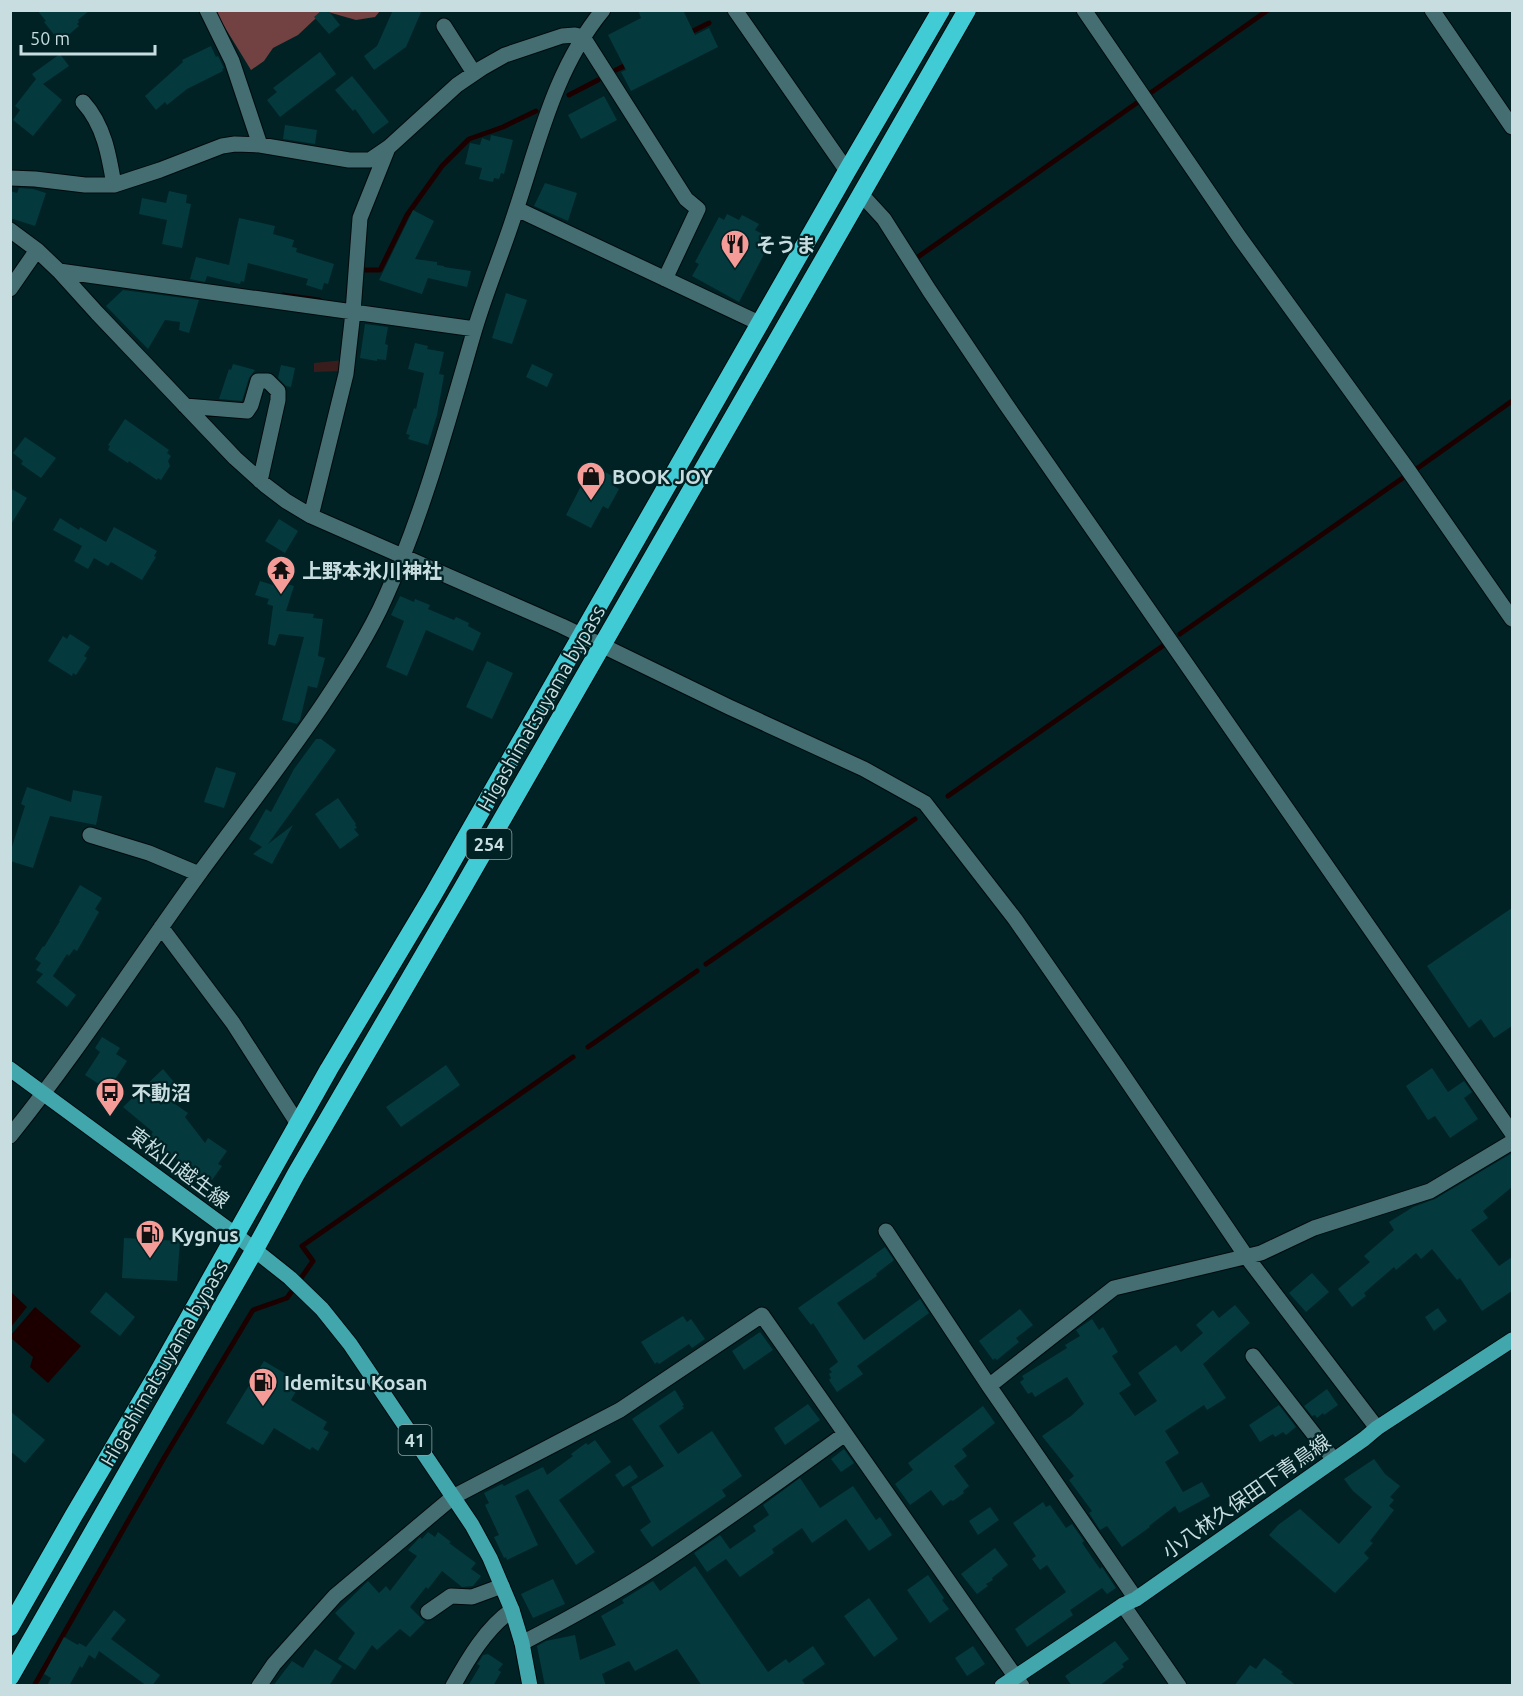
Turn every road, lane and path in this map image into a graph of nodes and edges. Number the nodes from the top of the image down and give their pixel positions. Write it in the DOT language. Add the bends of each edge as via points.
graph roads {
  1 [pos="207,10"];
  2 [pos="603,10"];
  3 [pos="735,10"];
  4 [pos="941,10"];
  5 [pos="967,10"];
  6 [pos="1084,10"];
  7 [pos="1432,10"];
  8 [pos="444,26"];
  9 [pos="583,36"];
  10 [pos="474,73"];
  11 [pos="83,102"];
  12 [pos="1512,127"];
  13 [pos="260,146"];
  14 [pos="389,147"];
  15 [pos="847,171"];
  16 [pos="10,178"];
  17 [pos="114,185"];
  18 [pos="861,194"];
  19 [pos="517,209"];
  20 [pos="10,230"];
  21 [pos="37,250"];
  22 [pos="59,271"];
  23 [pos="665,279"];
  24 [pos="10,289"];
  25 [pos="353,312"];
  26 [pos="760,324"];
  27 [pos="475,329"];
  28 [pos="184,406"];
  29 [pos="260,481"];
  30 [pos="311,516"];
  31 [pos="403,556"];
  32 [pos="1512,619"];
  33 [pos="582,635"];
  34 [pos="602,645"];
  35 [pos="90,835"];
  36 [pos="200,874"];
  37 [pos="161,927"];
  38 [pos="10,1068"];
  39 [pos="45,1094"];
  40 [pos="298,1124"];
  41 [pos="1512,1133"];
  42 [pos="10,1136"];
  43 [pos="1512,1142"];
  44 [pos="886,1231"];
  45 [pos="236,1235"];
  46 [pos="254,1251"];
  47 [pos="1246,1256"];
  48 [pos="1512,1340"];
  49 [pos="1253,1356"];
  50 [pos="989,1386"];
  51 [pos="1377,1428"];
  52 [pos="845,1434"];
  53 [pos="1334,1460"];
  54 [pos="453,1497"];
  55 [pos="502,1586"];
  56 [pos="1130,1602"];
  57 [pos="512,1610"];
  58 [pos="428,1612"];
  59 [pos="10,1626"];
  60 [pos="522,1643"];
  61 [pos="10,1677"];
  62 [pos="1019,1681"];
  63 [pos="259,1686"];
  64 [pos="453,1686"];
  65 [pos="530,1686"];
  66 [pos="1002,1686"];
  67 [pos="1179,1686"];
  1 -- 13 [label="street" via="232,61"];
  2 -- 9 [label="street"];
  3 -- 15 [label="street"];
  4 -- 15 [label="highway, Higashimatsuyama bypass / 254"];
  5 -- 18 [label="highway, Higashimatsuyama bypass / 254"];
  6 -- 32 [label="street" via="1240,238"];
  7 -- 12 [label="street"];
  8 -- 10 [label="street"];
  9 -- 10 [label="street" via="562,36 505,55"];
  9 -- 19 [label="street" via="546,115"];
  9 -- 23 [label="street" via="686,199 698,209"];
  10 -- 14 [label="street"];
  11 -- 17 [label="street" via="104,138"];
  13 -- 14 [label="street" via="349,160 370,160"];
  13 -- 17 [label="street" via="222,146"];
  14 -- 25 [label="street" via="360,218"];
  15 -- 26 [label="highway, Higashimatsuyama bypass / 254"];
  16 -- 17 [label="street"];
  18 -- 34 [label="highway, Higashimatsuyama bypass / 254"];
  18 -- 41 [label="street" via="884,219 1005,403"];
  19 -- 23 [label="street"];
  19 -- 27 [label="street"];
  20 -- 21 [label="street"];
  21 -- 22 [label="street"];
  21 -- 24 [label="street"];
  22 -- 25 [label="street"];
  22 -- 28 [label="street"];
  23 -- 26 [label="street"];
  25 -- 27 [label="street"];
  25 -- 30 [label="street" via="346,374"];
  26 -- 33 [label="highway, Higashimatsuyama bypass / 254"];
  27 -- 31 [label="street"];
  28 -- 29 [label="street"];
  28 -- 29 [label="street" via="247,411 258,381 268,381 279,392"];
  29 -- 30 [label="street"];
  30 -- 31 [label="street"];
  31 -- 33 [label="street"];
  31 -- 36 [label="street" via="386,598 355,655"];
  33 -- 34 [label="street"];
  33 -- 40 [label="highway, Higashimatsuyama bypass / 254"];
  34 -- 46 [label="highway, Higashimatsuyama bypass / 254"];
  34 -- 47 [label="street" via="864,769 925,803 1015,919"];
  35 -- 36 [label="street"];
  36 -- 37 [label="street"];
  37 -- 39 [label="street"];
  37 -- 40 [label="street" via="233,1023"];
  38 -- 39 [label="main road, 東松山越生線 / 41"];
  39 -- 42 [label="street"];
  39 -- 45 [label="main road, 東松山越生線 / 41"];
  40 -- 45 [label="highway, Higashimatsuyama bypass / 254"];
  43 -- 47 [label="street" via="1430,1191 1314,1227 1261,1253"];
  44 -- 50 [label="street"];
  45 -- 46 [label="main road, 41"];
  45 -- 59 [label="highway, Higashimatsuyama bypass / 254"];
  46 -- 54 [label="main road, 41" via="290,1278 329,1318"];
  46 -- 61 [label="highway, Higashimatsuyama bypass / 254"];
  47 -- 50 [label="street" via="1114,1288"];
  47 -- 51 [label="street"];
  48 -- 51 [label="main road, 小八林久保田下青鳥線"];
  49 -- 53 [label="street"];
  50 -- 56 [label="street"];
  51 -- 53 [label="main road, 小八林久保田下青鳥線"];
  52 -- 54 [label="street" via="762,1315 620,1410"];
  52 -- 60 [label="street" via="656,1567"];
  52 -- 62 [label="street"];
  53 -- 56 [label="main road, 小八林久保田下青鳥線"];
  54 -- 55 [label="main road, 41" via="472,1525"];
  54 -- 63 [label="street" via="335,1596"];
  55 -- 57 [label="main road, 41"];
  55 -- 58 [label="street" via="472,1597 452,1596"];
  56 -- 62 [label="main road, 小八林久保田下青鳥線"];
  56 -- 67 [label="street"];
  57 -- 60 [label="main road, 41"];
  57 -- 64 [label="street" via="500,1618 482,1641"];
  60 -- 65 [label="main road, 41"];
  62 -- 66 [label="main road, 小八林久保田下青鳥線"];
}
